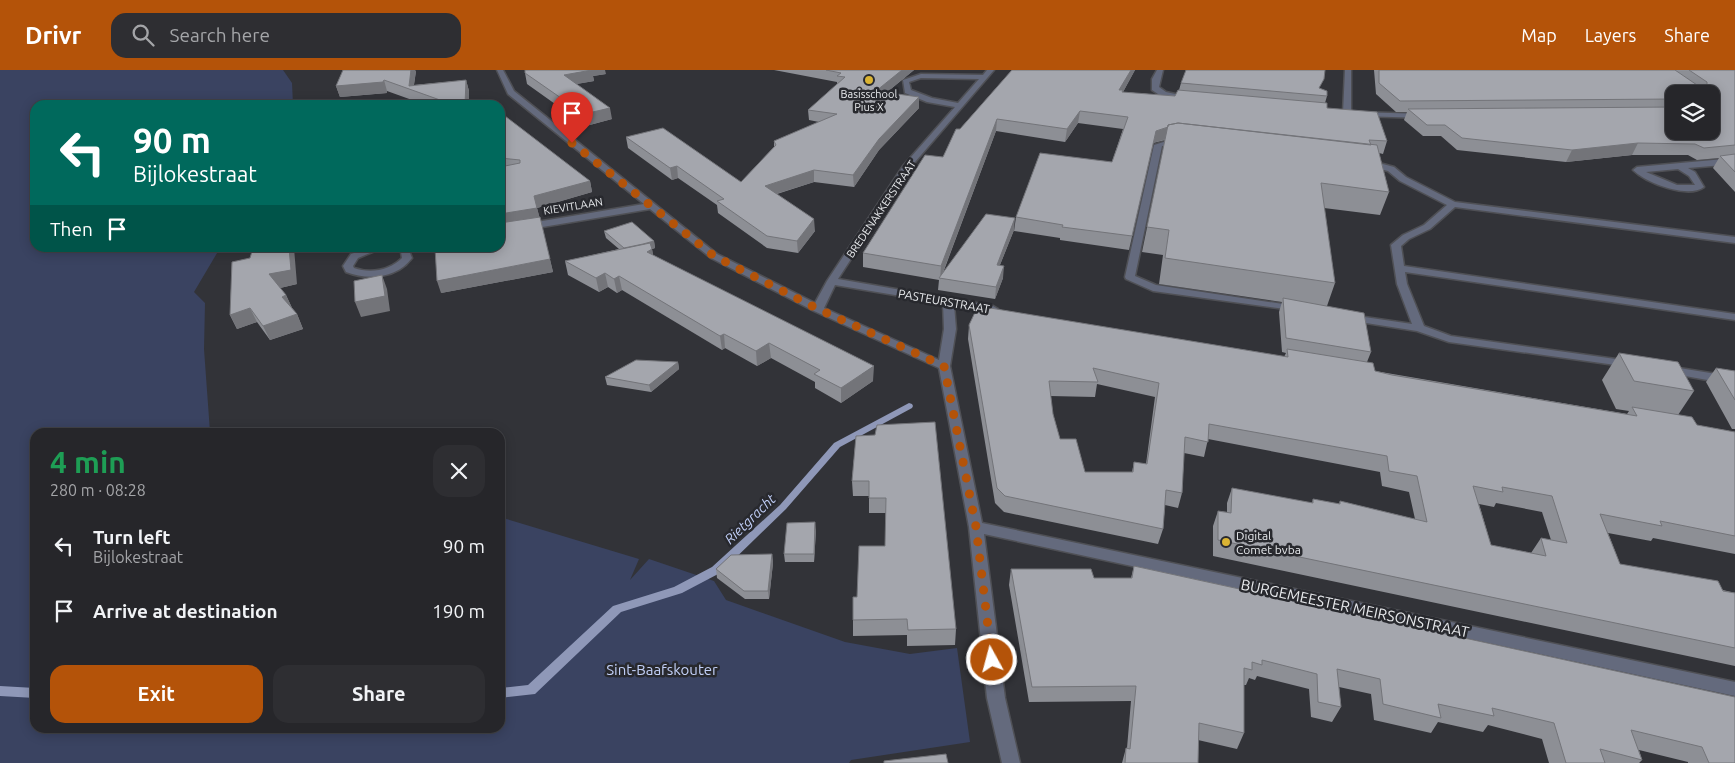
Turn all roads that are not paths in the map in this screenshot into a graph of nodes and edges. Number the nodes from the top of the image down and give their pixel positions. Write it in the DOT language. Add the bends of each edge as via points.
graph roads {
  1 [pos="500,70"];
  2 [pos="1160,70"];
  3 [pos="1348,70"];
  4 [pos="958,73"];
  5 [pos="989,73"];
  6 [pos="1191,100"];
  7 [pos="961,106"];
  8 [pos="1338,112"];
  9 [pos="1348,113"];
  10 [pos="1434,116"];
  11 [pos="1192,143"];
  12 [pos="1354,161"];
  13 [pos="1735,161"];
  14 [pos="1680,166"];
  15 [pos="1454,204"];
  16 [pos="650,206"];
  17 [pos="505,230"];
  18 [pos="1735,240"];
  19 [pos="366,252"];
  20 [pos="406,252"];
  21 [pos="1399,268"];
  22 [pos="832,281"];
  23 [pos="948,302"];
  24 [pos="818,309"];
  25 [pos="1004,311"];
  26 [pos="1311,312"];
  27 [pos="1340,316"];
  28 [pos="1735,317"];
  29 [pos="1419,328"];
  30 [pos="944,366"];
  31 [pos="1735,381"];
  32 [pos="976,527"];
  33 [pos="1735,689"];
  34 [pos="1011,763"];
  1 -- 16 [label="street" via="511,92"];
  2 -- 6 [label="street" via="1155,88 1164,94"];
  3 -- 9 [label="street"];
  4 -- 5 [label="street"];
  4 -- 7 [label="street" via="913,77 904,81 904,86 918,96"];
  5 -- 7 [label="street, BREDENAKKERSTRAAT"];
  7 -- 22 [label="street, BREDENAKKERSTRAAT" via="906,168"];
  8 -- 9 [label="street"];
  9 -- 10 [label="street"];
  11 -- 26 [label="street" via="1173,141 1158,145 1130,277 1153,288"];
  12 -- 15 [label="street" via="1391,169 1403,179"];
  13 -- 14 [label="street"];
  14 -- 14 [label="street" via="1663,168 1637,170 1658,182 1678,188 1700,187 1692,174"];
  15 -- 18 [label="street"];
  15 -- 21 [label="street" via="1427,228 1406,236 1396,245"];
  16 -- 17 [label="street, KIEVITLAAN"];
  16 -- 24 [label="street" via="714,256"];
  19 -- 20 [label="street" via="354,256 350,270 362,274 390,270 404,262"];
  21 -- 28 [label="street"];
  21 -- 29 [label="street"];
  22 -- 23 [label="street, PASTEURSTRAAT"];
  22 -- 24 [label="street, BREDENAKKERSTRAAT"];
  23 -- 25 [label="street, PASTEURSTRAAT"];
  23 -- 30 [label="street" via="950,329"];
  24 -- 30 [label="street"];
  27 -- 29 [label="street"];
  29 -- 31 [label="street" via="1449,339"];
  30 -- 32 [label="street"];
  32 -- 33 [label="street, BURGEMEESTER MEIRSONSTRAAT"];
  32 -- 34 [label="street" via="996,698"];
}
